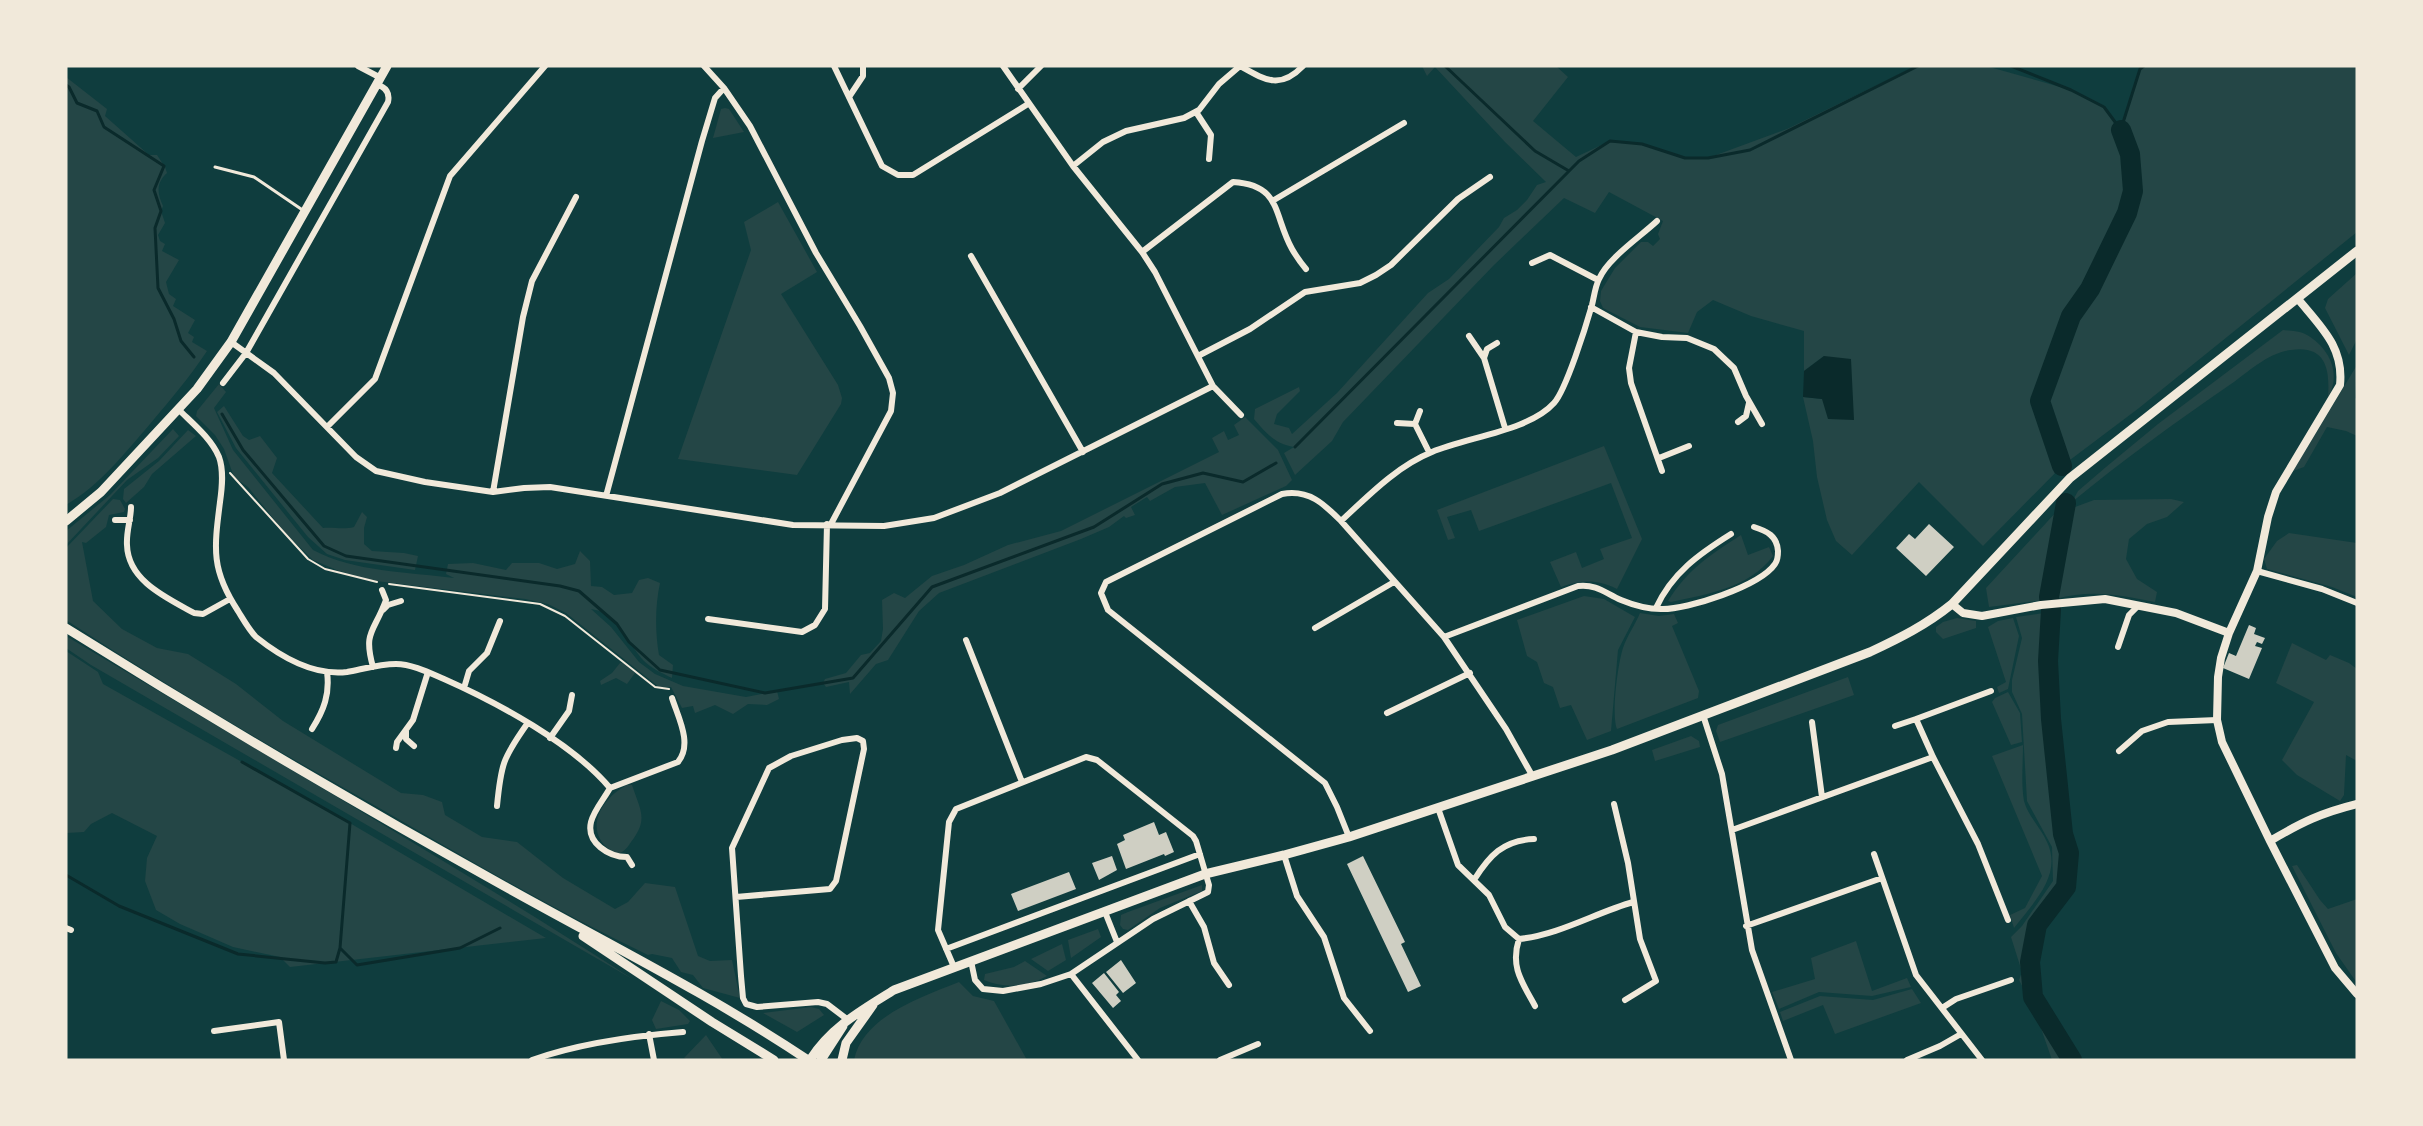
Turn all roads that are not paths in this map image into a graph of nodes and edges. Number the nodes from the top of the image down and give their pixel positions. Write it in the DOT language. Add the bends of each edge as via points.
graph roads {
  1 [pos="358,66"];
  2 [pos="387,66"];
  3 [pos="545,66"];
  4 [pos="704,66"];
  5 [pos="834,66"];
  6 [pos="863,66"];
  7 [pos="1003,66"];
  8 [pos="1041,66"];
  9 [pos="1240,66"];
  10 [pos="1303,66"];
  11 [pos="379,81"];
  12 [pos="724,88"];
  13 [pos="1018,89"];
  14 [pos="849,97"];
  15 [pos="1028,104"];
  16 [pos="1196,112"];
  17 [pos="1404,123"];
  18 [pos="1209,159"];
  19 [pos="1073,166"];
  20 [pos="214,167"];
  21 [pos="1490,177"];
  22 [pos="576,197"];
  23 [pos="1274,200"];
  24 [pos="305,212"];
  25 [pos="1658,221"];
  26 [pos="2357,251"];
  27 [pos="1142,252"];
  28 [pos="971,256"];
  29 [pos="1532,263"];
  30 [pos="1306,269"];
  31 [pos="1598,280"];
  32 [pos="2298,299"];
  33 [pos="1591,307"];
  34 [pos="1636,332"];
  35 [pos="1469,336"];
  36 [pos="231,342"];
  37 [pos="1497,343"];
  38 [pos="246,352"];
  39 [pos="1198,356"];
  40 [pos="1484,358"];
  41 [pos="223,383"];
  42 [pos="1213,386"];
  43 [pos="1749,402"];
  44 [pos="178,409"];
  45 [pos="1420,411"];
  46 [pos="1241,415"];
  47 [pos="1738,422"];
  48 [pos="1397,423"];
  49 [pos="1415,424"];
  50 [pos="1762,424"];
  51 [pos="327,427"];
  52 [pos="1505,428"];
  53 [pos="1689,446"];
  54 [pos="1083,452"];
  55 [pos="1429,452"];
  56 [pos="1659,458"];
  57 [pos="1662,471"];
  58 [pos="493,492"];
  59 [pos="606,496"];
  60 [pos="131,507"];
  61 [pos="115,520"];
  62 [pos="130,520"];
  63 [pos="66,521"];
  64 [pos="1341,521"];
  65 [pos="829,524"];
  66 [pos="1754,527"];
  67 [pos="1731,534"];
  68 [pos="2257,571"];
  69 [pos="1394,582"];
  70 [pos="382,590"];
  71 [pos="230,599"];
  72 [pos="401,601"];
  73 [pos="2357,603"];
  74 [pos="1952,604"];
  75 [pos="2138,606"];
  76 [pos="1656,608"];
  77 [pos="382,610"];
  78 [pos="708,619"];
  79 [pos="500,621"];
  80 [pos="66,628"];
  81 [pos="1315,628"];
  82 [pos="2229,633"];
  83 [pos="1444,637"];
  84 [pos="966,640"];
  85 [pos="2118,647"];
  86 [pos="373,667"];
  87 [pos="327,672"];
  88 [pos="428,672"];
  89 [pos="1470,673"];
  90 [pos="465,688"];
  91 [pos="1991,691"];
  92 [pos="572,695"];
  93 [pos="672,698"];
  94 [pos="1387,713"];
  95 [pos="1703,715"];
  96 [pos="1917,719"];
  97 [pos="2217,720"];
  98 [pos="1812,722"];
  99 [pos="527,724"];
  100 [pos="1895,726"];
  101 [pos="312,729"];
  102 [pos="406,731"];
  103 [pos="550,738"];
  104 [pos="414,746"];
  105 [pos="396,748"];
  106 [pos="2119,752"];
  107 [pos="1933,757"];
  108 [pos="1533,777"];
  109 [pos="1022,783"];
  110 [pos="610,788"];
  111 [pos="1822,797"];
  112 [pos="1614,804"];
  113 [pos="2357,804"];
  114 [pos="497,806"];
  115 [pos="1438,808"];
  116 [pos="1732,830"];
  117 [pos="1348,837"];
  118 [pos="1534,839"];
  119 [pos="2270,841"];
  120 [pos="1200,854"];
  121 [pos="1874,854"];
  122 [pos="1284,855"];
  123 [pos="632,866"];
  124 [pos="1205,874"];
  125 [pos="1882,878"];
  126 [pos="1474,880"];
  127 [pos="736,897"];
  128 [pos="531,901"];
  129 [pos="1189,901"];
  130 [pos="1633,902"];
  131 [pos="1105,912"];
  132 [pos="2008,920"];
  133 [pos="1746,926"];
  134 [pos="1519,939"];
  135 [pos="1117,942"];
  136 [pos="946,949"];
  137 [pos="971,961"];
  138 [pos="954,968"];
  139 [pos="1071,974"];
  140 [pos="2011,980"];
  141 [pos="1229,985"];
  142 [pos="2357,994"];
  143 [pos="1625,1000"];
  144 [pos="876,1001"];
  145 [pos="1535,1006"];
  146 [pos="1942,1008"];
  147 [pos="847,1021"];
  148 [pos="214,1031"];
  149 [pos="1370,1031"];
  150 [pos="683,1032"];
  151 [pos="1961,1034"];
  152 [pos="649,1035"];
  153 [pos="1258,1044"];
  154 [pos="284,1060"];
  155 [pos="532,1060"];
  156 [pos="654,1060"];
  157 [pos="774,1060"];
  158 [pos="809,1060"];
  159 [pos="820,1060"];
  160 [pos="842,1060"];
  161 [pos="1138,1060"];
  162 [pos="1220,1060"];
  163 [pos="1791,1060"];
  164 [pos="1907,1060"];
  165 [pos="1982,1060"];
  1 -- 11 [label="street"];
  2 -- 11 [label="main road"];
  3 -- 51 [label="street" via="450,176 375,379"];
  4 -- 12 [label="street"];
  5 -- 14 [label="street"];
  6 -- 14 [label="street" via="863,76"];
  7 -- 13 [label="street"];
  8 -- 13 [label="street"];
  9 -- 10 [label="street" via="1272,82 1295,75"];
  9 -- 16 [label="street"];
  11 -- 24 [label="main road"];
  11 -- 38 [label="street" via="387,92 388,102"];
  12 -- 59 [label="street" via="716,98 702,141"];
  12 -- 65 [label="street" via="750,126 816,253 889,378 893,393 891,411"];
  13 -- 15 [label="street"];
  14 -- 15 [label="street" via="882,166 898,175 913,175"];
  15 -- 19 [label="street"];
  16 -- 18 [label="street" via="1211,135"];
  16 -- 19 [label="street" via="1118,135"];
  17 -- 23 [label="street"];
  19 -- 27 [label="street"];
  20 -- 24 [label="lane" via="254,177"];
  21 -- 39 [label="street" via="1458,199 1391,266 1360,283 1305,292 1250,329"];
  22 -- 58 [label="street" via="532,281"];
  23 -- 27 [label="street" via="1256,185 1233,182"];
  23 -- 30 [label="street" via="1292,249"];
  24 -- 36 [label="main road"];
  25 -- 31 [label="street" via="1605,268"];
  26 -- 32 [label="main road"];
  27 -- 39 [label="street"];
  28 -- 54 [label="street"];
  29 -- 31 [label="street" via="1550,255"];
  31 -- 33 [label="street"];
  32 -- 68 [label="street" via="2337,352 2342,368 2340,385 2276,492"];
  32 -- 74 [label="main road" via="2070,478"];
  33 -- 34 [label="street"];
  33 -- 52 [label="street" via="1556,402 1542,414"];
  34 -- 43 [label="street" via="1687,338 1714,349 1734,368"];
  34 -- 56 [label="street" via="1629,368 1631,383"];
  35 -- 40 [label="street"];
  36 -- 38 [label="street"];
  36 -- 44 [label="main road"];
  37 -- 40 [label="street" via="1487,349"];
  38 -- 41 [label="street"];
  38 -- 51 [label="street" via="274,373"];
  39 -- 42 [label="street"];
  40 -- 52 [label="street"];
  42 -- 46 [label="street"];
  42 -- 54 [label="street"];
  43 -- 47 [label="street" via="1746,416"];
  43 -- 50 [label="street"];
  44 -- 63 [label="main road" via="101,492"];
  44 -- 71 [label="street" via="206,437 220,463 217,571"];
  45 -- 49 [label="street"];
  48 -- 49 [label="street"];
  49 -- 55 [label="street"];
  51 -- 58 [label="street" via="376,471"];
  52 -- 55 [label="street"];
  53 -- 56 [label="street"];
  54 -- 65 [label="street" via="1000,493 934,518 884,526"];
  55 -- 64 [label="street" via="1397,472"];
  56 -- 57 [label="street"];
  58 -- 59 [label="street" via="550,487"];
  59 -- 65 [label="street" via="761,521"];
  60 -- 62 [label="street"];
  61 -- 62 [label="street"];
  62 -- 71 [label="street" via="129,558 146,584 194,613 203,614"];
  64 -- 69 [label="street"];
  64 -- 117 [label="street" via="1314,497 1293,492 1282,494 1107,582 1101,593 1108,610 1325,783"];
  65 -- 78 [label="street" via="825,609 815,625 802,632"];
  66 -- 76 [label="street" via="1765,530 1778,545 1778,558 1766,573 1706,601"];
  67 -- 76 [label="street" via="1676,575"];
  68 -- 73 [label="street"];
  68 -- 82 [label="street"];
  69 -- 81 [label="street"];
  69 -- 83 [label="street"];
  70 -- 77 [label="street" via="386,600"];
  71 -- 87 [label="street" via="254,635 286,658"];
  72 -- 77 [label="street"];
  74 -- 75 [label="street" via="1963,613 1982,616 2105,599"];
  74 -- 95 [label="main road" via="1917,630 1870,652"];
  75 -- 82 [label="street" via="2176,613"];
  75 -- 85 [label="street" via="2129,615"];
  76 -- 83 [label="street" via="1622,600 1598,587 1578,586"];
  77 -- 86 [label="street" via="369,633"];
  79 -- 90 [label="street" via="487,653 469,671"];
  80 -- 128 [label="main road" via="365,809"];
  82 -- 97 [label="street" via="2218,677"];
  83 -- 89 [label="street"];
  84 -- 109 [label="street"];
  86 -- 87 [label="street"];
  86 -- 88 [label="street" via="397,664"];
  87 -- 101 [label="street" via="329,687 324,707"];
  88 -- 90 [label="street"];
  88 -- 102 [label="street"];
  89 -- 94 [label="street"];
  89 -- 108 [label="street"];
  90 -- 99 [label="street"];
  91 -- 96 [label="street"];
  92 -- 103 [label="street" via="570,711"];
  93 -- 110 [label="street" via="684,739 678,762"];
  95 -- 108 [label="main road"];
  95 -- 116 [label="street" via="1722,774"];
  96 -- 100 [label="street"];
  96 -- 107 [label="street"];
  97 -- 106 [label="street" via="2168,722 2142,731"];
  97 -- 119 [label="street" via="2222,742"];
  98 -- 111 [label="street"];
  99 -- 103 [label="street"];
  99 -- 114 [label="street" via="506,753"];
  102 -- 104 [label="street" via="406,739"];
  102 -- 105 [label="street"];
  103 -- 110 [label="street"];
  107 -- 111 [label="street"];
  107 -- 132 [label="street" via="1978,844"];
  108 -- 115 [label="main road"];
  109 -- 120 [label="street" via="1092,758 1192,836"];
  109 -- 136 [label="street" via="956,809 951,816 938,930"];
  110 -- 123 [label="street" via="591,823 591,832 600,849 627,857"];
  111 -- 116 [label="street"];
  112 -- 130 [label="street"];
  113 -- 119 [label="street" via="2325,812"];
  115 -- 117 [label="main road"];
  115 -- 126 [label="street" via="1458,865"];
  116 -- 133 [label="street"];
  117 -- 122 [label="main road"];
  118 -- 126 [label="street" via="1519,839 1502,848 1487,859"];
  119 -- 142 [label="street" via="2335,968"];
  120 -- 124 [label="street"];
  120 -- 136 [label="street"];
  121 -- 125 [label="street"];
  122 -- 124 [label="main road"];
  122 -- 149 [label="street" via="1297,896 1324,937 1344,998"];
  124 -- 129 [label="street" via="1208,892"];
  124 -- 131 [label="main road"];
  125 -- 133 [label="street"];
  125 -- 146 [label="street" via="1916,975"];
  126 -- 134 [label="street" via="1489,895 1505,927"];
  127 -- 127 [label="street" via="830,889 836,881 863,741 857,738 791,756 769,768 732,848"];
  127 -- 147 [label="street" via="746,1004 827,1004"];
  128 -- 157 [label="main road"];
  128 -- 158 [label="main road" via="698,992"];
  129 -- 135 [label="street"];
  129 -- 141 [label="street" via="1204,927 1214,963"];
  130 -- 134 [label="street" via="1542,937"];
  130 -- 143 [label="street" via="1640,939 1656,981"];
  131 -- 135 [label="street"];
  131 -- 137 [label="main road"];
  133 -- 163 [label="street"];
  134 -- 145 [label="street" via="1515,965"];
  135 -- 139 [label="street"];
  136 -- 138 [label="street"];
  137 -- 138 [label="main road"];
  137 -- 139 [label="street" via="975,980 983,989 990,990 1015,989"];
  138 -- 144 [label="main road" via="894,990"];
  139 -- 161 [label="street"];
  140 -- 146 [label="street" via="1956,999"];
  144 -- 147 [label="main road"];
  144 -- 160 [label="main road" via="846,1043"];
  146 -- 151 [label="street"];
  147 -- 158 [label="main road" via="827,1036"];
  147 -- 159 [label="main road"];
  148 -- 154 [label="street" via="279,1022"];
  150 -- 152 [label="street"];
  151 -- 164 [label="street"];
  151 -- 165 [label="street"];
  152 -- 155 [label="street"];
  152 -- 156 [label="street"];
  153 -- 162 [label="street"];
}
